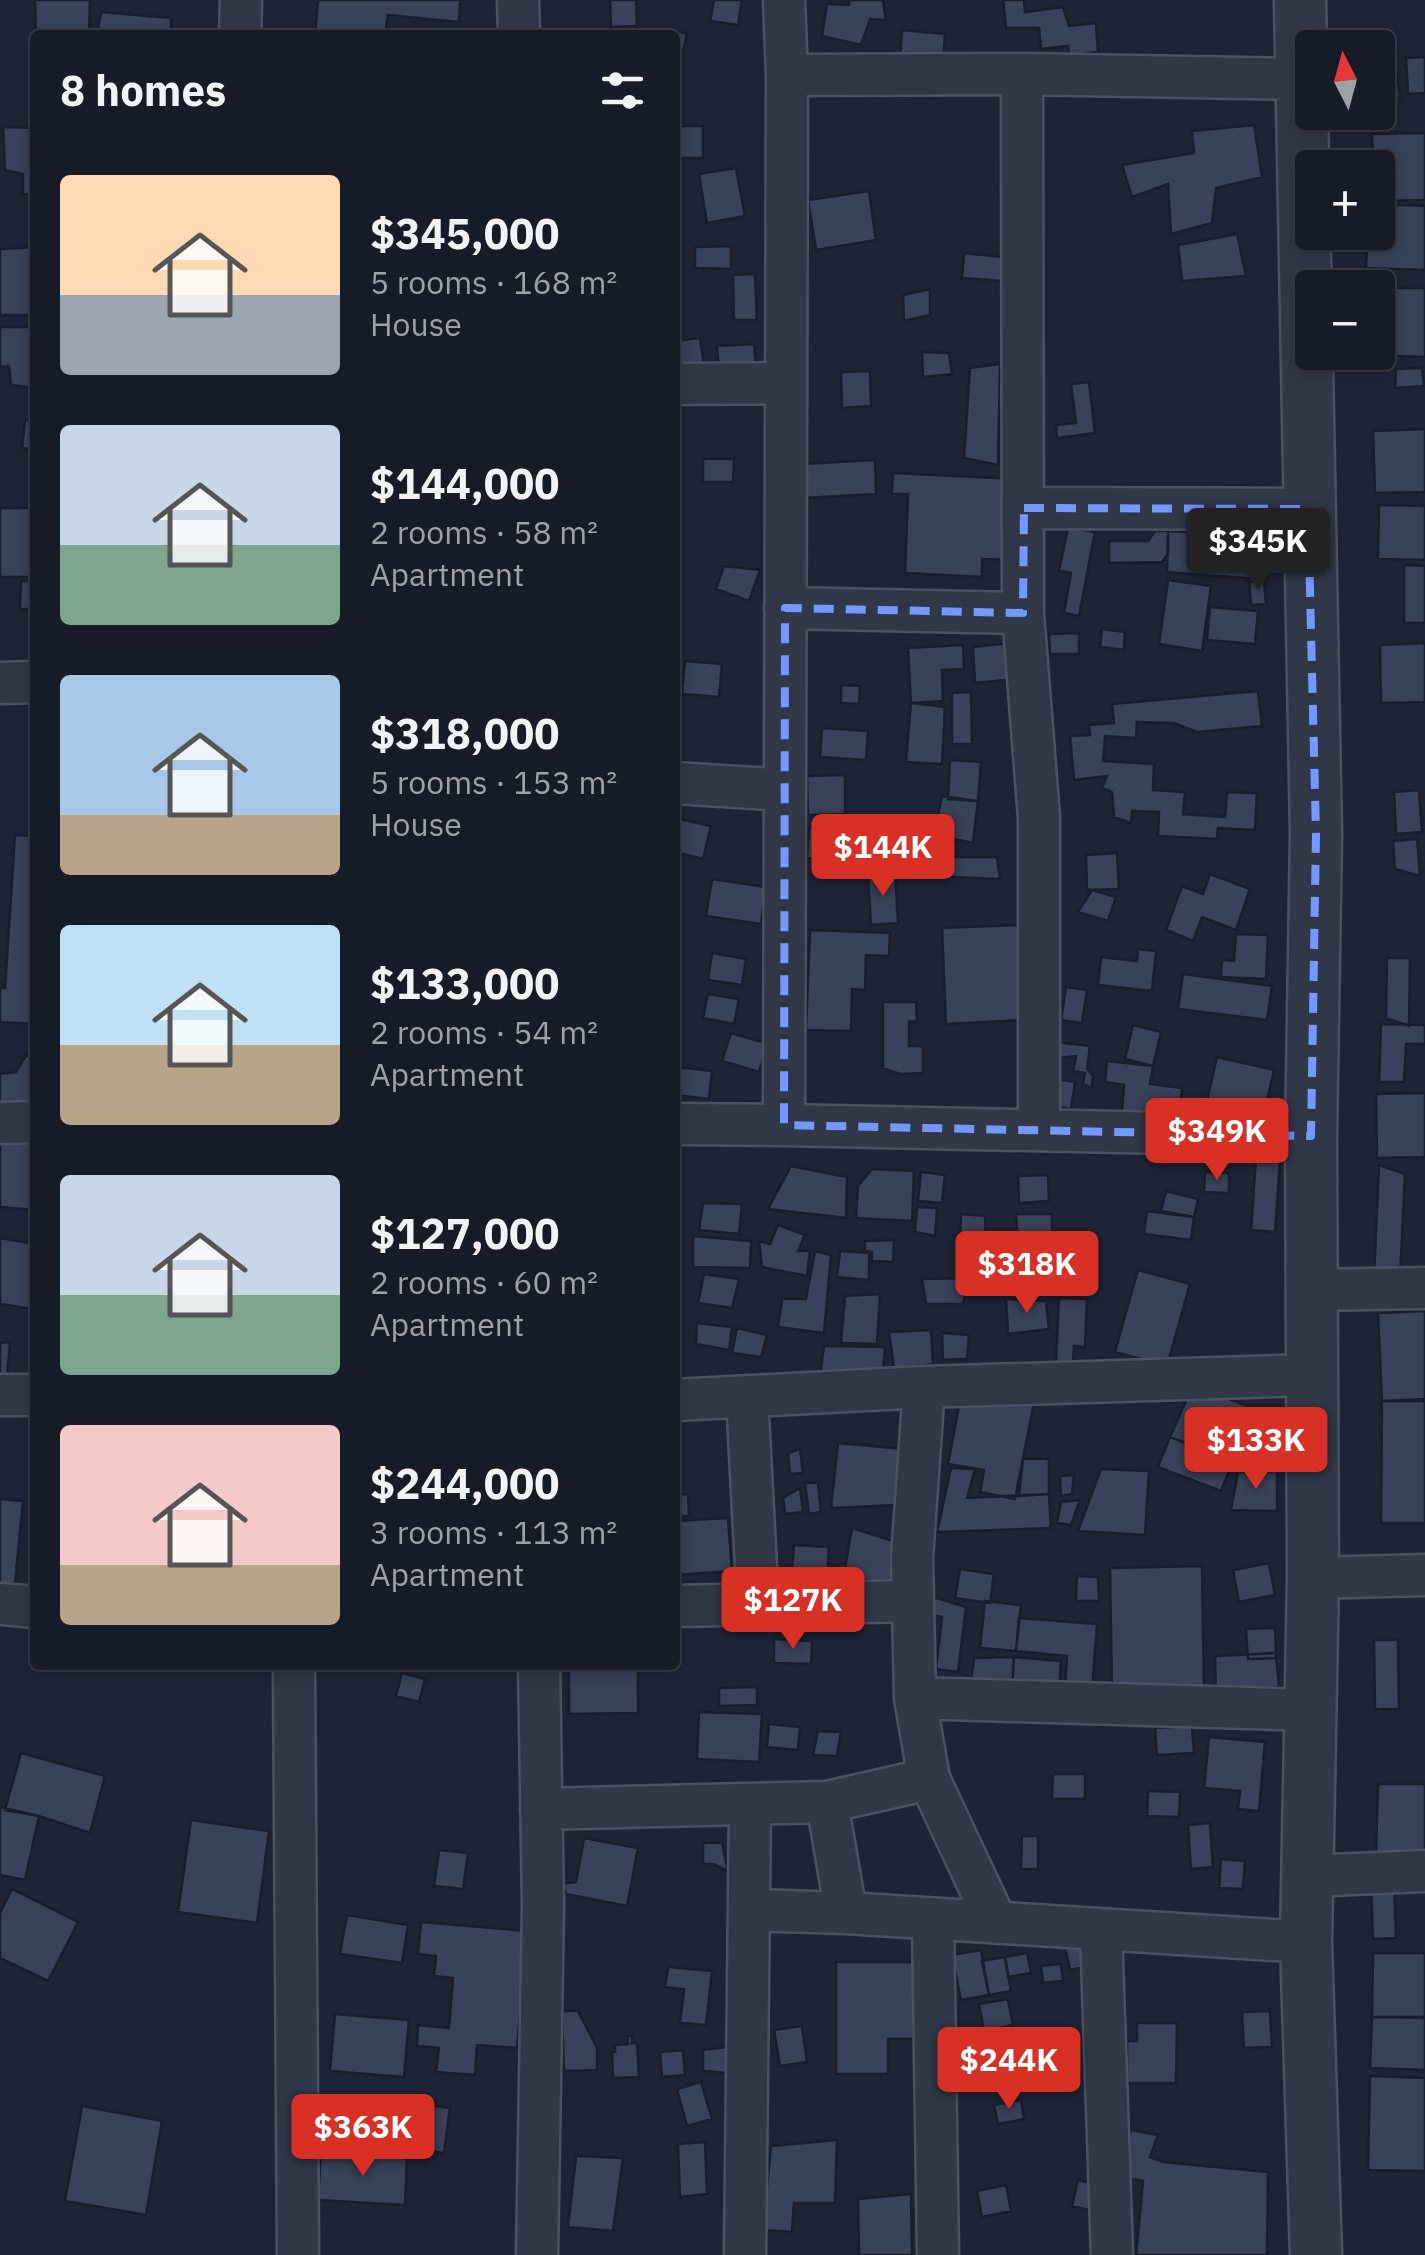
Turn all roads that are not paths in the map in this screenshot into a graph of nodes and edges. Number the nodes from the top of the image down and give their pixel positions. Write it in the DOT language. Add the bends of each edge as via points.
graph roads {
  1 [pos="241,0"];
  2 [pos="518,0"];
  3 [pos="784,0"];
  4 [pos="1300,0"];
  5 [pos="240,30"];
  6 [pos="519,30"];
  7 [pos="1300,30"];
  8 [pos="1022,74"];
  9 [pos="786,75"];
  10 [pos="1295,79"];
  11 [pos="1302,130"];
  12 [pos="680,384"];
  13 [pos="786,384"];
  14 [pos="1024,508"];
  15 [pos="1308,509"];
  16 [pos="785,608"];
  17 [pos="1023,613"];
  18 [pos="0,682"];
  19 [pos="30,682"];
  20 [pos="680,782"];
  21 [pos="785,790"];
  22 [pos="30,1122"];
  23 [pos="0,1123"];
  24 [pos="680,1124"];
  25 [pos="784,1124"];
  26 [pos="1039,1128"];
  27 [pos="1311,1136"];
  28 [pos="1425,1288"];
  29 [pos="1311,1290"];
  30 [pos="1311,1375"];
  31 [pos="924,1387"];
  32 [pos="0,1395"];
  33 [pos="30,1395"];
  34 [pos="747,1398"];
  35 [pos="680,1400"];
  36 [pos="1425,1576"];
  37 [pos="1313,1578"];
  38 [pos="913,1601"];
  39 [pos="0,1604"];
  40 [pos="758,1604"];
  41 [pos="30,1606"];
  42 [pos="680,1606"];
  43 [pos="294,1670"];
  44 [pos="538,1670"];
  45 [pos="915,1698"];
  46 [pos="1310,1710"];
  47 [pos="930,1779"];
  48 [pos="827,1802"];
  49 [pos="750,1806"];
  50 [pos="541,1810"];
  51 [pos="1425,1871"];
  52 [pos="1307,1876"];
  53 [pos="750,1910"];
  54 [pos="846,1912"];
  55 [pos="933,1920"];
  56 [pos="996,1922"];
  57 [pos="1101,1930"];
  58 [pos="1306,1942"];
  59 [pos="298,2255"];
  60 [pos="537,2255"];
  61 [pos="745,2255"];
  62 [pos="938,2255"];
  63 [pos="1112,2255"];
  64 [pos="1316,2255"];
  1 -- 5 [label="street"];
  2 -- 6 [label="street"];
  3 -- 9 [label="street"];
  4 -- 7 [label="street"];
  8 -- 9 [label="street"];
  8 -- 10 [label="street"];
  8 -- 14 [label="street"];
  9 -- 13 [label="street"];
  11 -- 15 [label="street"];
  12 -- 13 [label="street"];
  13 -- 16 [label="street"];
  14 -- 15 [label="street"];
  14 -- 17 [label="street"];
  15 -- 27 [label="street" via="1316,834"];
  16 -- 17 [label="street"];
  16 -- 21 [label="street"];
  17 -- 26 [label="street" via="1039,818"];
  18 -- 19 [label="street"];
  20 -- 21 [label="street"];
  21 -- 25 [label="street"];
  22 -- 23 [label="street"];
  24 -- 25 [label="street"];
  25 -- 26 [label="street"];
  26 -- 27 [label="street"];
  27 -- 29 [label="street"];
  28 -- 29 [label="street"];
  29 -- 30 [label="street"];
  30 -- 31 [label="street"];
  30 -- 37 [label="street"];
  31 -- 34 [label="street"];
  31 -- 38 [label="street"];
  32 -- 33 [label="street"];
  34 -- 35 [label="street"];
  34 -- 40 [label="street"];
  36 -- 37 [label="street"];
  37 -- 46 [label="street"];
  38 -- 40 [label="street"];
  38 -- 45 [label="street"];
  39 -- 41 [label="street"];
  40 -- 42 [label="street"];
  43 -- 59 [label="street"];
  44 -- 50 [label="street"];
  45 -- 46 [label="street"];
  45 -- 47 [label="street"];
  46 -- 52 [label="street"];
  47 -- 48 [label="street"];
  47 -- 56 [label="street"];
  48 -- 49 [label="street"];
  48 -- 54 [label="street"];
  49 -- 50 [label="street"];
  49 -- 53 [label="street"];
  50 -- 60 [label="street"];
  51 -- 52 [label="street"];
  52 -- 58 [label="street"];
  53 -- 54 [label="street"];
  53 -- 61 [label="street"];
  54 -- 55 [label="street"];
  55 -- 56 [label="street"];
  55 -- 62 [label="street"];
  56 -- 57 [label="street"];
  57 -- 58 [label="street"];
  57 -- 63 [label="street"];
  58 -- 64 [label="street"];
}
